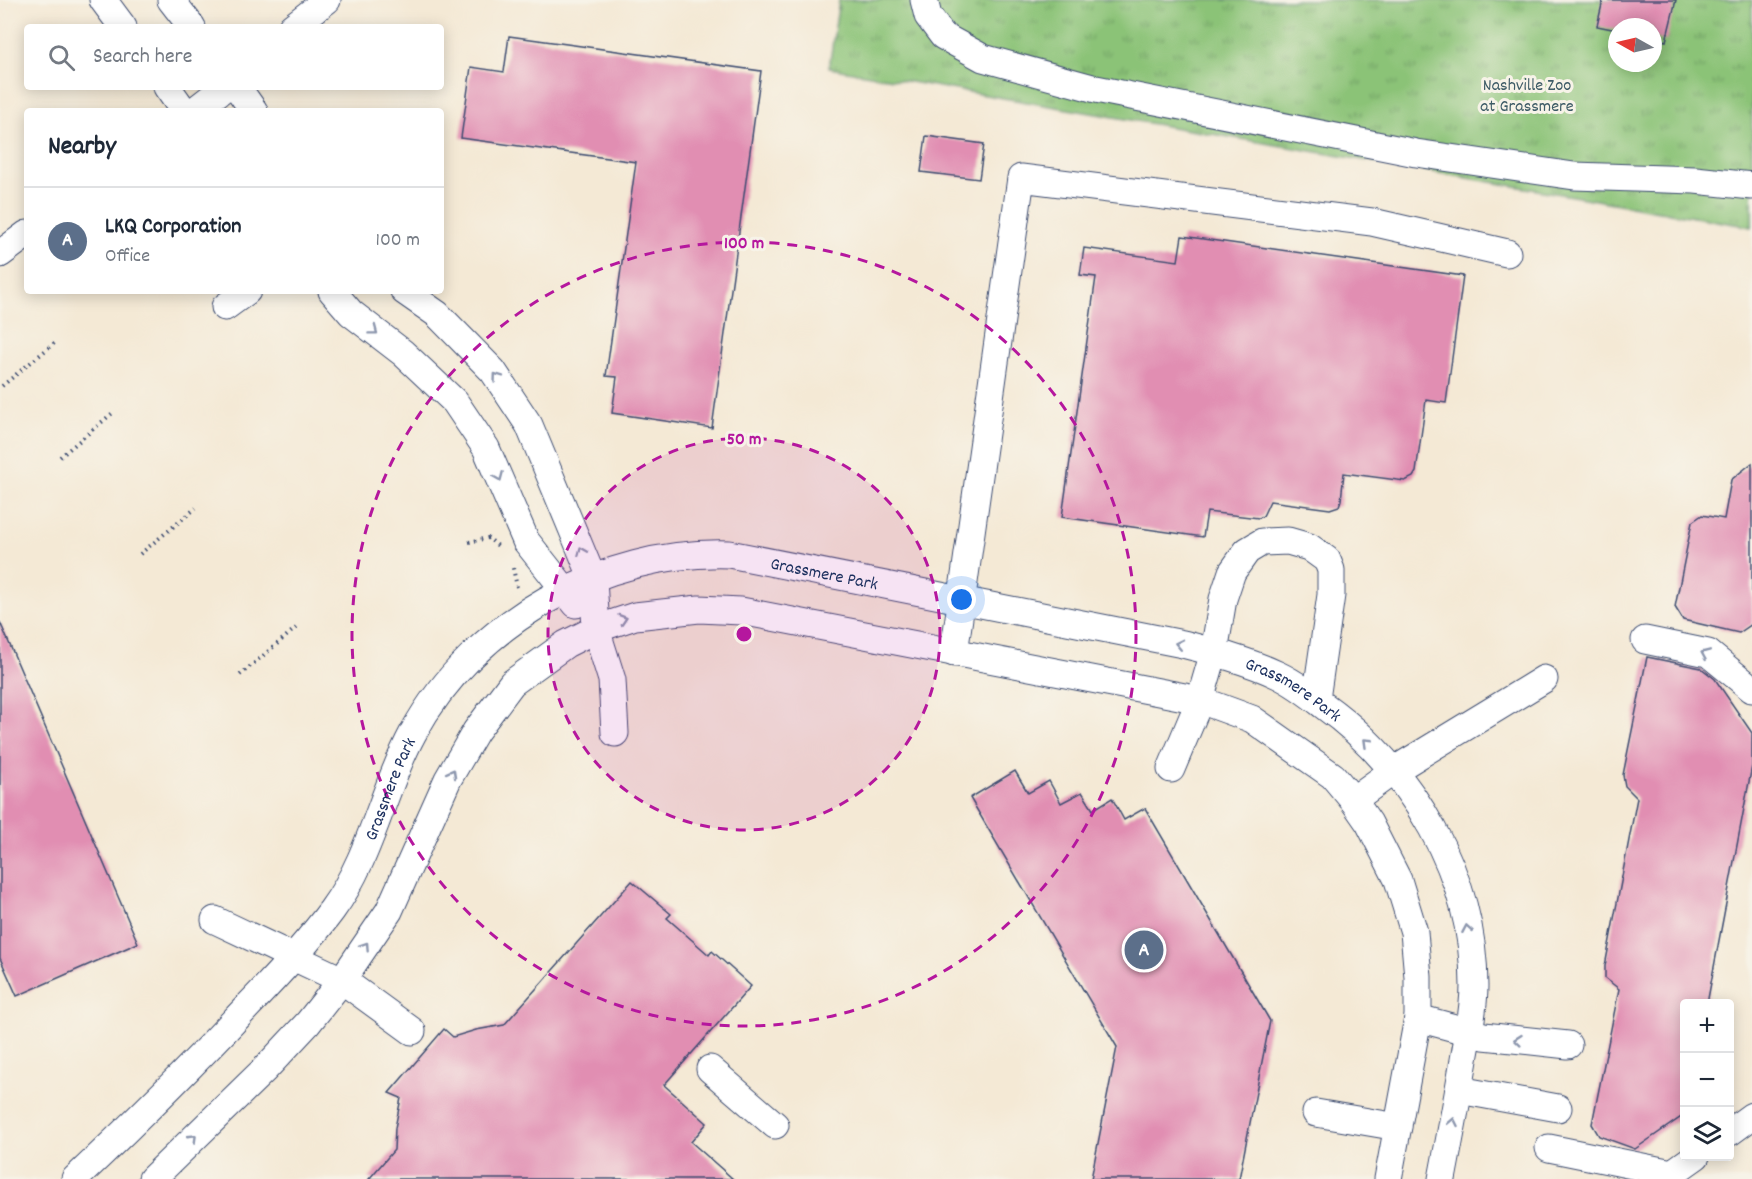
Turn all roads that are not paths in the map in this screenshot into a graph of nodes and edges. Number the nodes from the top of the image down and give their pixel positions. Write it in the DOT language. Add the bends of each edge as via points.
graph roads {
  1 [pos="104,0"];
  2 [pos="171,0"];
  3 [pos="327,0"];
  4 [pos="924,0"];
  5 [pos="121,24"];
  6 [pos="190,24"];
  7 [pos="296,24"];
  8 [pos="168,90"];
  9 [pos="221,90"];
  10 [pos="239,90"];
  11 [pos="182,108"];
  12 [pos="198,108"];
  13 [pos="253,108"];
  14 [pos="1752,186"];
  15 [pos="24,236"];
  16 [pos="1507,253"];
  17 [pos="0,254"];
  18 [pos="335,294"];
  19 [pos="408,294"];
  20 [pos="593,579"];
  21 [pos="566,590"];
  22 [pos="963,601"];
  23 [pos="596,629"];
  24 [pos="1645,640"];
  25 [pos="1214,652"];
  26 [pos="954,653"];
  27 [pos="1544,679"];
  28 [pos="1752,689"];
  29 [pos="1316,699"];
  30 [pos="1200,700"];
  31 [pos="615,733"];
  32 [pos="1171,769"];
  33 [pos="1393,771"];
  34 [pos="1353,800"];
  35 [pos="215,920"];
  36 [pos="293,958"];
  37 [pos="342,980"];
  38 [pos="1418,1018"];
  39 [pos="1469,1030"];
  40 [pos="412,1031"];
  41 [pos="1568,1045"];
  42 [pos="710,1069"];
  43 [pos="1459,1090"];
  44 [pos="1558,1108"];
  45 [pos="1316,1113"];
  46 [pos="1752,1116"];
  47 [pos="775,1125"];
  48 [pos="1398,1127"];
  49 [pos="1734,1129"];
  50 [pos="1549,1148"];
  51 [pos="1689,1161"];
  52 [pos="75,1179"];
  53 [pos="152,1179"];
  54 [pos="1388,1179"];
  55 [pos="1442,1179"];
  1 -- 5 [label="street"];
  2 -- 6 [label="street"];
  3 -- 7 [label="street"];
  4 -- 14 [label="street" via="928,16 943,36 983,58 1096,89 1416,153 1574,176"];
  8 -- 11 [label="street"];
  9 -- 12 [label="street"];
  10 -- 13 [label="street"];
  15 -- 17 [label="street"];
  16 -- 22 [label="street" via="1372,222 1021,178"];
  18 -- 21 [label="street, one-way" via="351,313 403,353 455,402 486,448 526,541"];
  20 -- 19 [label="street, one-way" via="529,425 493,371 437,314"];
  20 -- 21 [label="street, Grassmere Park"];
  20 -- 22 [label="street, Grassmere Park" via="632,564 702,553 729,554"];
  20 -- 23 [label="street"];
  21 -- 23 [label="street"];
  21 -- 36 [label="street, Grassmere Park" via="519,615 436,696 395,771 367,847 333,908"];
  25 -- 22 [label="street, Grassmere Park, one-way"];
  22 -- 26 [label="street"];
  23 -- 26 [label="street, one-way" via="635,616 699,609 741,611"];
  23 -- 31 [label="street" via="612,680"];
  37 -- 23 [label="street, one-way" via="389,911 448,779 476,731 512,683 566,644"];
  28 -- 24 [label="street, one-way" via="1708,653"];
  25 -- 29 [label="street, Grassmere Park" via="1277,674"];
  25 -- 29 [label="street" via="1223,599 1240,558 1254,545 1270,540 1309,547 1327,560 1332,575"];
  25 -- 30 [label="street"];
  26 -- 30 [label="street"];
  27 -- 33 [label="street"];
  33 -- 29 [label="street, Grassmere Park, one-way" via="1369,742"];
  30 -- 32 [label="street"];
  30 -- 34 [label="street" via="1252,719 1333,776"];
  33 -- 34 [label="street"];
  39 -- 33 [label="street, Grassmere Park, one-way" via="1474,987 1456,880 1426,816"];
  34 -- 38 [label="street" via="1391,864 1414,932"];
  35 -- 36 [label="street"];
  36 -- 37 [label="street"];
  36 -- 52 [label="street, Grassmere Park" via="216,1041"];
  37 -- 40 [label="street"];
  53 -- 37 [label="street, one-way" via="265,1069"];
  38 -- 39 [label="street"];
  38 -- 48 [label="street"];
  41 -- 39 [label="street, one-way" via="1484,1036"];
  39 -- 43 [label="street, Grassmere Park"];
  42 -- 47 [label="street"];
  43 -- 44 [label="street"];
  55 -- 43 [label="street, Grassmere Park, one-way"];
  45 -- 48 [label="street"];
  46 -- 49 [label="street"];
  48 -- 54 [label="street"];
  50 -- 51 [label="street" via="1672,1173"];
}
